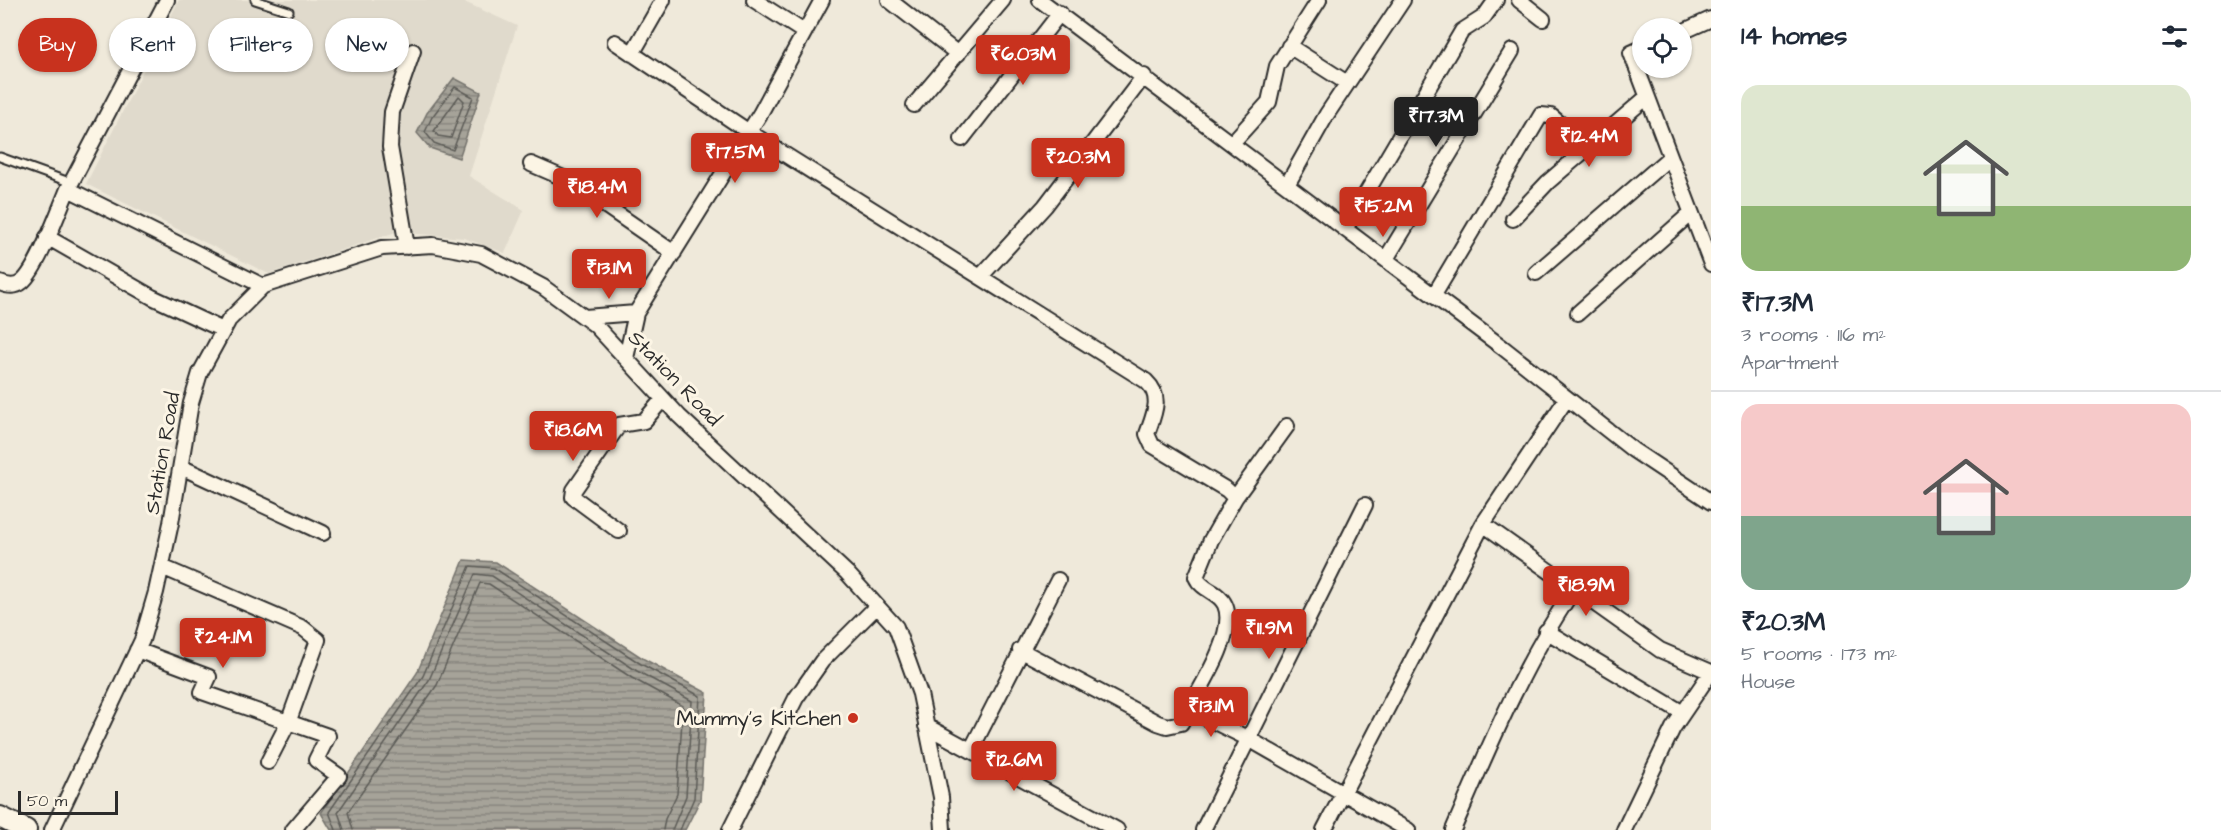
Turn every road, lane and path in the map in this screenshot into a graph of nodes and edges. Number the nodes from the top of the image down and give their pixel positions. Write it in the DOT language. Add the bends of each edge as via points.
graph roads {
  1 [pos="167,0"];
  2 [pos="255,0"];
  3 [pos="663,0"];
  4 [pos="754,0"];
  5 [pos="822,0"];
  6 [pos="889,0"];
  7 [pos="1003,0"];
  8 [pos="1040,0"];
  9 [pos="1319,0"];
  10 [pos="1403,0"];
  11 [pos="1496,0"];
  12 [pos="1519,0"];
  13 [pos="289,11"];
  14 [pos="1060,14"];
  15 [pos="1543,19"];
  16 [pos="1711,19"];
  17 [pos="1692,28"];
  18 [pos="804,32"];
  19 [pos="615,42"];
  20 [pos="1289,46"];
  21 [pos="413,51"];
  22 [pos="1512,51"];
  23 [pos="632,54"];
  24 [pos="958,54"];
  25 [pos="1144,76"];
  26 [pos="1640,78"];
  27 [pos="1347,83"];
  28 [pos="1647,97"];
  29 [pos="914,105"];
  30 [pos="749,132"];
  31 [pos="962,139"];
  32 [pos="1232,143"];
  33 [pos="1589,148"];
  34 [pos="1670,157"];
  35 [pos="0,158"];
  36 [pos="531,164"];
  37 [pos="1287,185"];
  38 [pos="70,186"];
  39 [pos="1691,213"];
  40 [pos="1514,219"];
  41 [pos="1346,229"];
  42 [pos="47,237"];
  43 [pos="407,247"];
  44 [pos="674,253"];
  45 [pos="1386,259"];
  46 [pos="1711,264"];
  47 [pos="1536,273"];
  48 [pos="981,276"];
  49 [pos="0,283"];
  50 [pos="263,286"];
  51 [pos="1434,295"];
  52 [pos="636,313"];
  53 [pos="1578,313"];
  54 [pos="585,317"];
  55 [pos="223,330"];
  56 [pos="626,358"];
  57 [pos="1567,398"];
  58 [pos="663,399"];
  59 [pos="1287,426"];
  60 [pos="181,467"];
  61 [pos="1235,498"];
  62 [pos="1711,502"];
  63 [pos="1365,505"];
  64 [pos="1483,524"];
  65 [pos="619,531"];
  66 [pos="323,532"];
  67 [pos="162,567"];
  68 [pos="1058,580"];
  69 [pos="1574,589"];
  70 [pos="877,606"];
  71 [pos="1546,631"];
  72 [pos="137,650"];
  73 [pos="1020,651"];
  74 [pos="1711,672"];
  75 [pos="1188,709"];
  76 [pos="1683,713"];
  77 [pos="288,723"];
  78 [pos="926,726"];
  79 [pos="1247,738"];
  80 [pos="971,750"];
  81 [pos="268,762"];
  82 [pos="1342,795"];
  83 [pos="0,817"];
  84 [pos="26,830"];
  85 [pos="52,830"];
  86 [pos="293,830"];
  87 [pos="730,830"];
  88 [pos="943,830"];
  89 [pos="1117,830"];
  90 [pos="1203,830"];
  91 [pos="1324,830"];
  92 [pos="1408,830"];
  93 [pos="1453,830"];
  94 [pos="1624,830"];
  1 -- 38 [label="street"];
  2 -- 13 [label="lane"];
  3 -- 23 [label="street"];
  4 -- 18 [label="street"];
  5 -- 18 [label="street"];
  6 -- 24 [label="street"];
  7 -- 24 [label="street"];
  8 -- 14 [label="street"];
  9 -- 20 [label="street"];
  10 -- 27 [label="street"];
  11 -- 41 [label="street" via="1484,16 1462,31"];
  12 -- 15 [label="street"];
  14 -- 25 [label="street"];
  14 -- 31 [label="street"];
  16 -- 17 [label="street"];
  18 -- 30 [label="street"];
  19 -- 23 [label="street"];
  20 -- 27 [label="street"];
  20 -- 32 [label="street" via="1275,70 1269,102"];
  21 -- 43 [label="street" via="392,112 390,147"];
  22 -- 45 [label="street"];
  23 -- 30 [label="street"];
  24 -- 29 [label="street"];
  25 -- 32 [label="street"];
  25 -- 48 [label="street" via="1045,206"];
  26 -- 28 [label="street"];
  27 -- 37 [label="street"];
  28 -- 33 [label="street"];
  28 -- 34 [label="street"];
  30 -- 44 [label="street"];
  30 -- 48 [label="street"];
  32 -- 37 [label="street"];
  33 -- 40 [label="street" via="1548,182"];
  33 -- 51 [label="street" via="1551,116 1541,115"];
  34 -- 39 [label="street"];
  34 -- 47 [label="street"];
  35 -- 38 [label="lane"];
  36 -- 44 [label="street" via="568,180"];
  37 -- 41 [label="street"];
  38 -- 42 [label="street"];
  38 -- 50 [label="street"];
  39 -- 46 [label="street"];
  39 -- 53 [label="street"];
  41 -- 45 [label="street"];
  42 -- 49 [label="street" via="24,281 12,286"];
  42 -- 55 [label="street" via="152,297"];
  43 -- 50 [label="street, Station Road" via="382,248"];
  43 -- 54 [label="street, Station Road" via="433,245 481,254 543,287"];
  44 -- 52 [label="street"];
  45 -- 51 [label="street"];
  48 -- 61 [label="street" via="1146,381 1155,389 1157,401 1147,434 1152,445"];
  50 -- 55 [label="street, Station Road"];
  51 -- 57 [label="street"];
  52 -- 54 [label="street"];
  52 -- 56 [label="street"];
  54 -- 56 [label="street, Station Road"];
  55 -- 60 [label="street, Station Road" via="200,373"];
  56 -- 58 [label="street, Station Road"];
  57 -- 62 [label="street" via="1633,450"];
  57 -- 64 [label="street"];
  58 -- 65 [label="street" via="644,421 619,425 574,490 573,497 579,504"];
  58 -- 70 [label="street, Station Road"];
  59 -- 61 [label="street"];
  60 -- 66 [label="street"];
  60 -- 67 [label="street, Station Road"];
  61 -- 75 [label="street" via="1197,570 1198,582 1224,603 1227,624 1221,646"];
  63 -- 79 [label="street"];
  64 -- 69 [label="street"];
  64 -- 82 [label="street"];
  67 -- 72 [label="street, Station Road"];
  67 -- 77 [label="street" via="316,636 317,646"];
  68 -- 73 [label="street"];
  69 -- 71 [label="street"];
  69 -- 74 [label="street" via="1660,650"];
  70 -- 78 [label="street, Station Road" via="896,627 920,694"];
  70 -- 87 [label="street" via="822,661 796,698"];
  71 -- 76 [label="street"];
  71 -- 93 [label="street" via="1514,690"];
  72 -- 77 [label="street" via="209,676 202,692"];
  72 -- 85 [label="street, Station Road"];
  73 -- 75 [label="street" via="1167,726 1181,723"];
  73 -- 80 [label="street"];
  74 -- 76 [label="street"];
  75 -- 79 [label="street"];
  76 -- 94 [label="street"];
  77 -- 81 [label="street"];
  77 -- 86 [label="street" via="328,736 316,760 339,776"];
  78 -- 80 [label="street"];
  78 -- 88 [label="street, Station Road" via="941,797"];
  79 -- 82 [label="street"];
  79 -- 90 [label="street"];
  80 -- 89 [label="street"];
  82 -- 91 [label="street"];
  82 -- 92 [label="street"];
  83 -- 84 [label="street"];
}
